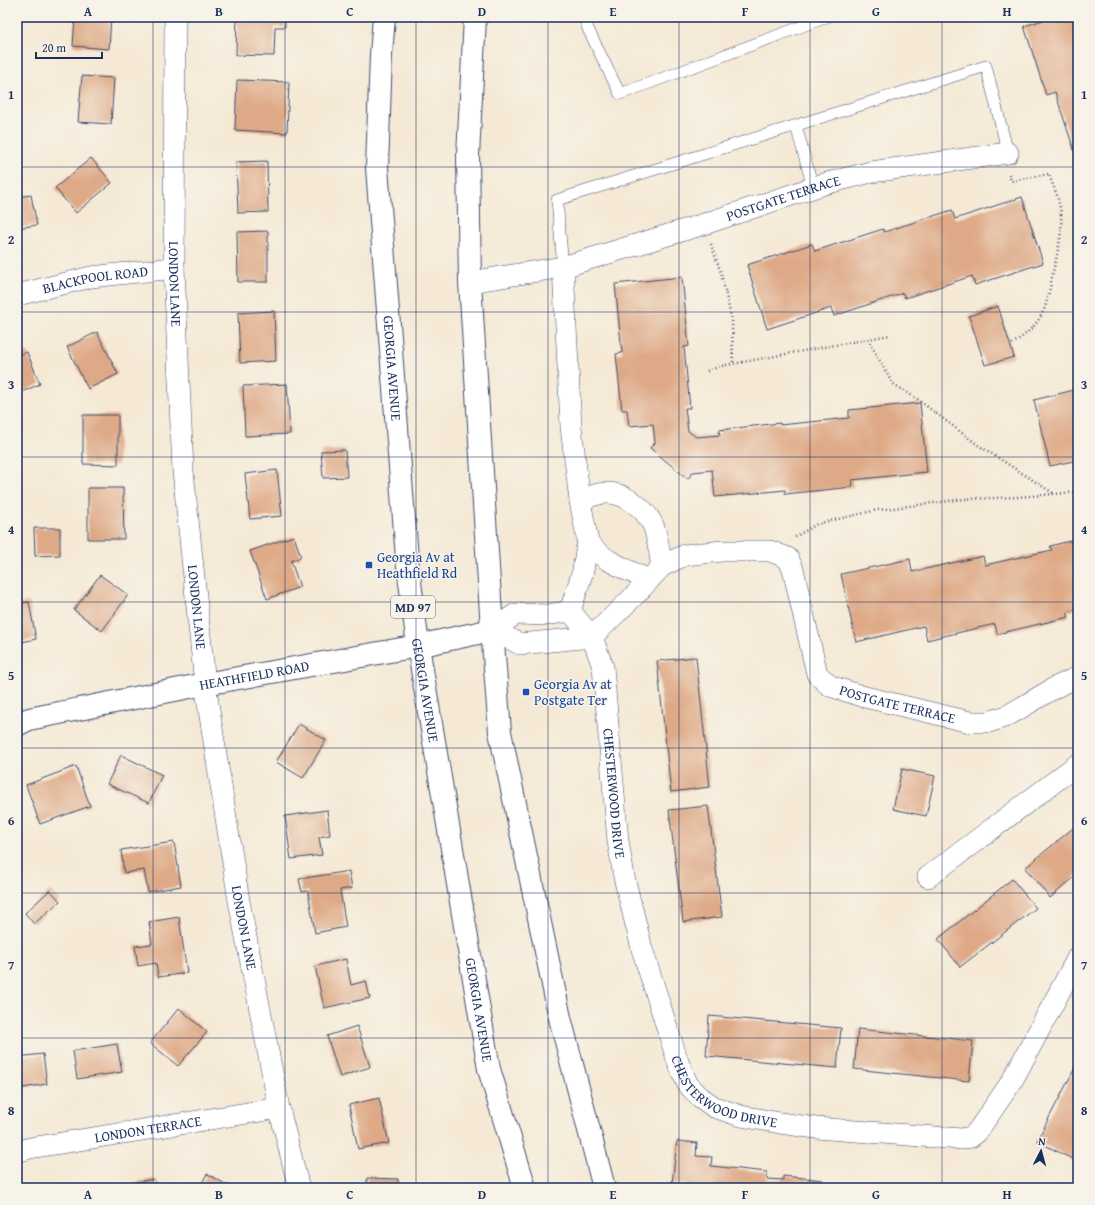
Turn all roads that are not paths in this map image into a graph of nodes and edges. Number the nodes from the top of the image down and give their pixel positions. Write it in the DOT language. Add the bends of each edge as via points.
graph roads {
  1 [pos="175,17"];
  2 [pos="384,17"];
  3 [pos="475,17"];
  4 [pos="585,17"];
  5 [pos="827,17"];
  6 [pos="796,126"];
  7 [pos="1005,154"];
  8 [pos="813,187"];
  9 [pos="563,267"];
  10 [pos="174,268"];
  11 [pos="470,282"];
  12 [pos="17,295"];
  13 [pos="580,501"];
  14 [pos="588,542"];
  15 [pos="655,573"];
  16 [pos="570,611"];
  17 [pos="492,630"];
  18 [pos="592,637"];
  19 [pos="418,646"];
  20 [pos="1076,683"];
  21 [pos="205,684"];
  22 [pos="17,725"];
  23 [pos="1078,764"];
  24 [pos="928,877"];
  25 [pos="1078,957"];
  26 [pos="279,1108"];
  27 [pos="17,1152"];
  28 [pos="299,1188"];
  29 [pos="525,1188"];
  30 [pos="604,1188"];
  1 -- 10 [label="street, LONDON LANE"];
  2 -- 19 [label="main road, GEORGIA AVENUE / MD 97" via="376,168 406,551"];
  3 -- 11 [label="main road" via="468,156"];
  4 -- 5 [label="lane" via="588,29 620,94"];
  6 -- 7 [label="lane" via="986,66"];
  6 -- 8 [label="lane"];
  6 -- 9 [label="lane" via="557,200"];
  7 -- 8 [label="street, POSTGATE TERRACE" via="871,172"];
  8 -- 9 [label="street, POSTGATE TERRACE" via="704,224"];
  9 -- 11 [label="street, POSTGATE TERRACE"];
  9 -- 13 [label="street" via="571,427"];
  10 -- 12 [label="street, BLACKPOOL ROAD" via="91,277"];
  10 -- 21 [label="street, LONDON LANE" via="183,471"];
  11 -- 17 [label="main road"];
  13 -- 14 [label="street"];
  13 -- 15 [label="street" via="607,493 624,497 644,511 652,524"];
  14 -- 15 [label="street" via="608,560 627,570"];
  14 -- 16 [label="street" via="583,571"];
  15 -- 18 [label="street, POSTGATE TERRACE"];
  15 -- 20 [label="street, POSTGATE TERRACE" via="685,555 722,551 770,551 788,558 793,569 817,674 830,686 865,697 970,722 989,722 1007,716 1056,688"];
  16 -- 17 [label="street" via="547,615 516,614"];
  16 -- 18 [label="street"];
  17 -- 18 [label="street" via="520,644"];
  17 -- 19 [label="main road, HEATHFIELD ROAD"];
  17 -- 30 [label="main road" via="500,732 560,1018"];
  18 -- 25 [label="street, CHESTERWOOD DRIVE" via="603,666 618,841 642,949 678,1062 688,1085 714,1107 741,1116 816,1128 961,1139 971,1137 1012,1081"];
  19 -- 21 [label="main road, HEATHFIELD ROAD"];
  19 -- 29 [label="main road, GEORGIA AVENUE / MD 97" via="488,1069"];
  21 -- 22 [label="main road, HEATHFIELD ROAD" via="29,719"];
  21 -- 26 [label="street, LONDON LANE" via="239,901"];
  23 -- 24 [label="street"];
  26 -- 27 [label="street, LONDON TERRACE"];
  26 -- 28 [label="street, LONDON LANE"];
}
